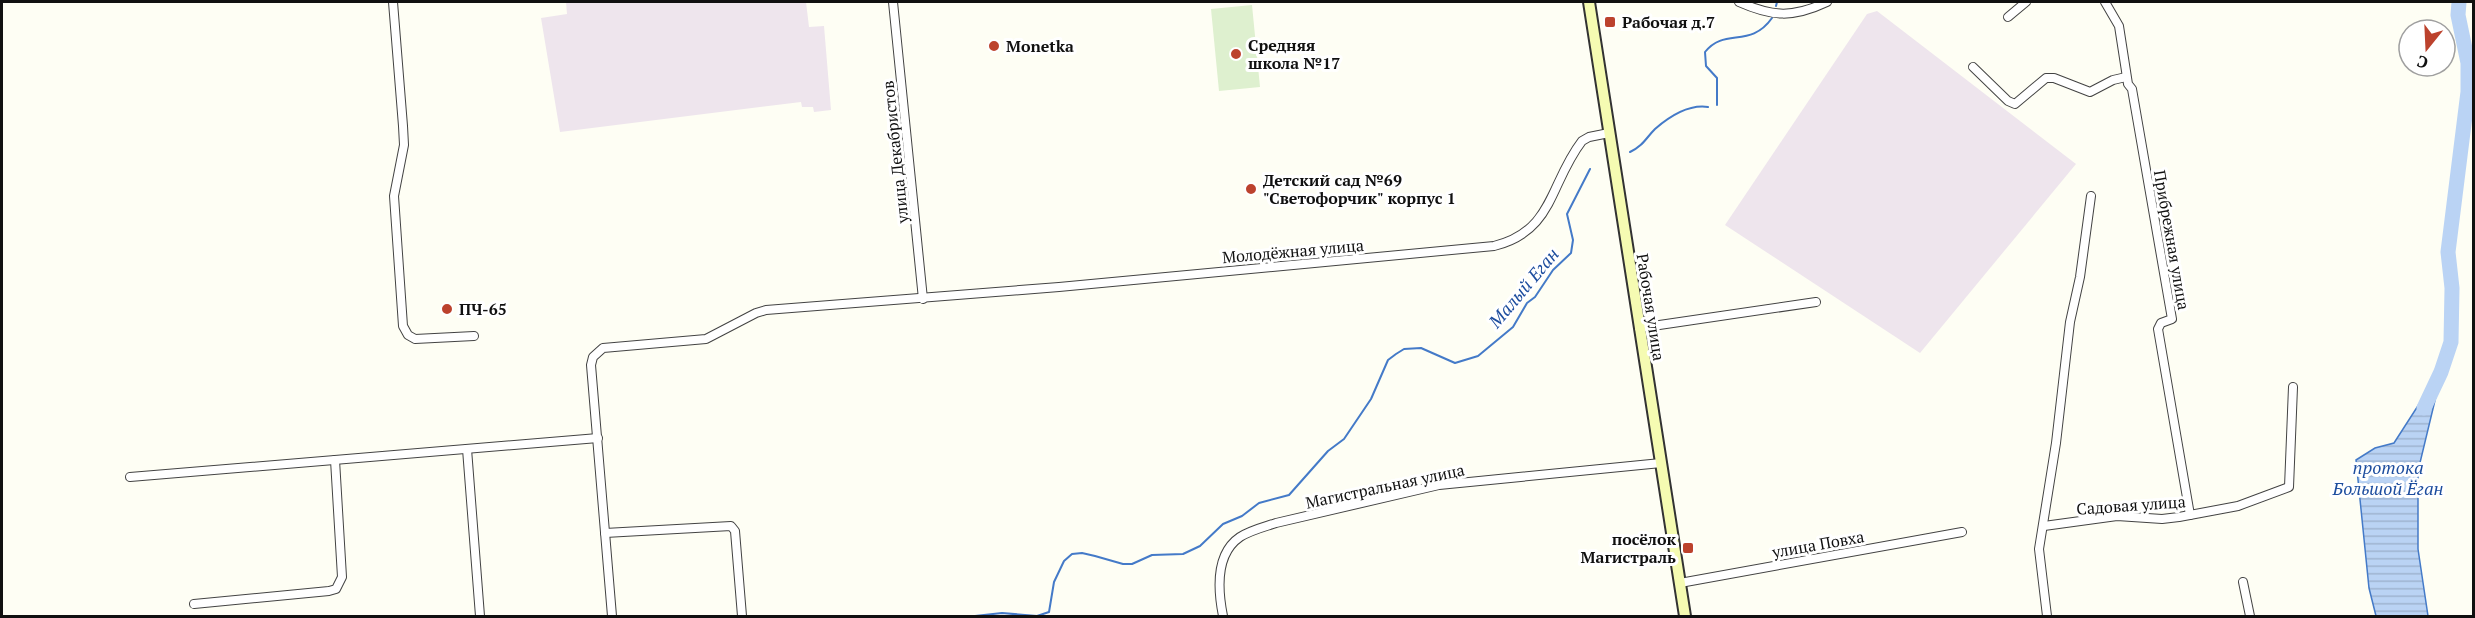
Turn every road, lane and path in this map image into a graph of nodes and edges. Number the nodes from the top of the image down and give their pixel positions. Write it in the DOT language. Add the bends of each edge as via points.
graph roads {
  1 [pos="393,2"];
  2 [pos="893,2"];
  3 [pos="1589,2"];
  4 [pos="1738,2"];
  5 [pos="1827,2"];
  6 [pos="2026,2"];
  7 [pos="2104,2"];
  8 [pos="2008,17"];
  9 [pos="1973,67"];
  10 [pos="2127,77"];
  11 [pos="1609,133"];
  12 [pos="2091,196"];
  13 [pos="923,299"];
  14 [pos="1816,302"];
  15 [pos="1639,328"];
  16 [pos="474,336"];
  17 [pos="2292,387"];
  18 [pos="598,438"];
  19 [pos="467,449"];
  20 [pos="335,460"];
  21 [pos="1660,463"];
  22 [pos="130,477"];
  23 [pos="2190,515"];
  24 [pos="2044,526"];
  25 [pos="1962,532"];
  26 [pos="605,533"];
  27 [pos="2243,582"];
  28 [pos="1680,583"];
  29 [pos="194,604"];
  30 [pos="480,616"];
  31 [pos="612,616"];
  32 [pos="742,616"];
  33 [pos="1223,616"];
  34 [pos="1685,616"];
  35 [pos="2047,616"];
  36 [pos="2250,616"];
  1 -- 16 [label="street" via="404,126 394,196 403,326 415,339"];
  2 -- 13 [label="street, улица Декабристов"];
  3 -- 11 [label="street, Рабочая улица"];
  4 -- 5 [label="street" via="1793,14"];
  6 -- 8 [label="street"];
  7 -- 10 [label="street, Прибрежная улица" via="2119,26"];
  9 -- 10 [label="street" via="2016,104 2046,78 2090,92"];
  10 -- 23 [label="street, Прибрежная улица" via="2172,319 2161,323 2158,329"];
  11 -- 13 [label="street, Молодёжная улица" via="1582,141 1532,228 1514,240 1494,246"];
  11 -- 15 [label="street, Рабочая улица"];
  12 -- 24 [label="street" via="2070,322"];
  13 -- 18 [label="street, Молодёжная улица" via="766,310 706,339 603,348 591,365"];
  14 -- 15 [label="street"];
  15 -- 21 [label="street, Рабочая улица"];
  17 -- 23 [label="street, Садовая улица" via="2289,487 2238,506"];
  18 -- 19 [label="street"];
  18 -- 26 [label="street, Молодёжная улица"];
  19 -- 20 [label="street"];
  19 -- 30 [label="street"];
  20 -- 22 [label="street"];
  20 -- 29 [label="street" via="342,578 336,589"];
  21 -- 28 [label="street, Рабочая улица"];
  21 -- 33 [label="street, Магистральная улица" via="1439,484 1252,531 1238,538 1226,552 1220,570"];
  23 -- 24 [label="street, Садовая улица" via="2162,519 2116,516"];
  24 -- 35 [label="street" via="2038,549"];
  25 -- 28 [label="street, улица Повха"];
  26 -- 31 [label="street, Молодёжная улица"];
  26 -- 32 [label="street" via="731,526 735,531"];
  27 -- 36 [label="street"];
  28 -- 34 [label="street, Рабочая улица"];
}
